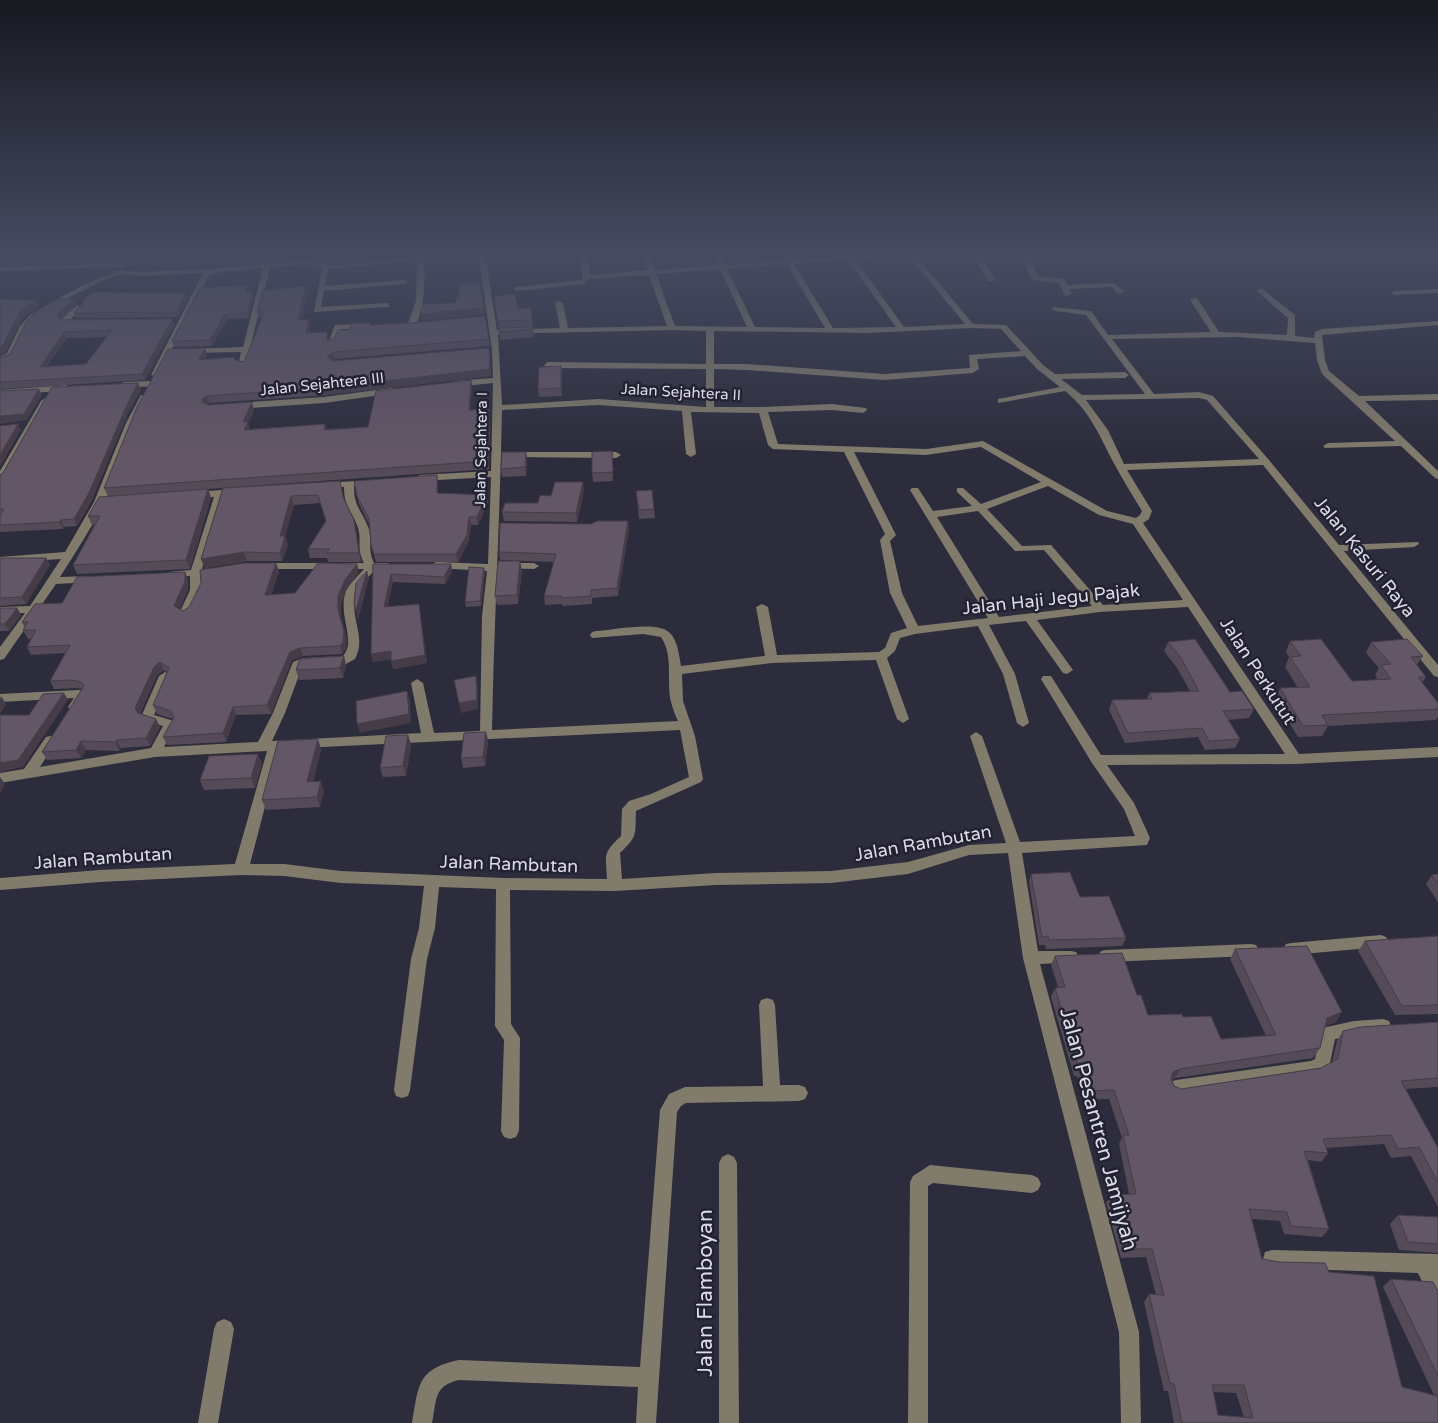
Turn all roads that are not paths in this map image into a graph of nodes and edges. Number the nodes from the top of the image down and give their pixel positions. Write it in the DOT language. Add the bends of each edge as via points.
graph roads {
  1 [pos="29,319"];
  2 [pos="67,319"];
  3 [pos="254,319"];
  4 [pos="416,319"];
  5 [pos="490,319"];
  6 [pos="563,319"];
  7 [pos="669,319"];
  8 [pos="747,319"];
  9 [pos="824,319"];
  10 [pos="894,319"];
  11 [pos="965,319"];
  12 [pos="1093,319"];
  13 [pos="1207,319"];
  14 [pos="1291,319"];
  15 [pos="171,321"];
  16 [pos="181,321"];
  17 [pos="91,323"];
  18 [pos="1438,323"];
  19 [pos="372,325"];
  20 [pos="401,326"];
  21 [pos="971,326"];
  22 [pos="672,328"];
  23 [pos="564,329"];
  24 [pos="710,329"];
  25 [pos="901,329"];
  26 [pos="752,330"];
  27 [pos="831,331"];
  28 [pos="494,332"];
  29 [pos="1217,335"];
  30 [pos="1288,336"];
  31 [pos="1107,338"];
  32 [pos="1318,341"];
  33 [pos="332,343"];
  34 [pos="247,349"];
  35 [pos="165,352"];
  36 [pos="1026,353"];
  37 [pos="0,360"];
  38 [pos="548,365"];
  39 [pos="242,366"];
  40 [pos="710,366"];
  41 [pos="1125,375"];
  42 [pos="1056,377"];
  43 [pos="497,380"];
  44 [pos="151,384"];
  45 [pos="116,385"];
  46 [pos="448,385"];
  47 [pos="79,388"];
  48 [pos="1066,388"];
  49 [pos="52,389"];
  50 [pos="400,390"];
  51 [pos="0,393"];
  52 [pos="1151,396"];
  53 [pos="1438,397"];
  54 [pos="1080,398"];
  55 [pos="1357,398"];
  56 [pos="1001,401"];
  57 [pos="229,407"];
  58 [pos="498,408"];
  59 [pos="686,409"];
  60 [pos="710,409"];
  61 [pos="763,410"];
  62 [pos="863,410"];
  63 [pos="30,426"];
  64 [pos="15,427"];
  65 [pos="1404,444"];
  66 [pos="1328,446"];
  67 [pos="848,450"];
  68 [pos="691,454"];
  69 [pos="616,455"];
  70 [pos="496,456"];
  71 [pos="1266,462"];
  72 [pos="1121,467"];
  73 [pos="495,474"];
  74 [pos="1438,476"];
  75 [pos="0,479"];
  76 [pos="406,479"];
  77 [pos="378,481"];
  78 [pos="1049,482"];
  79 [pos="349,483"];
  80 [pos="310,486"];
  81 [pos="914,490"];
  82 [pos="960,490"];
  83 [pos="247,491"];
  84 [pos="220,493"];
  85 [pos="183,496"];
  86 [pos="980,508"];
  87 [pos="930,515"];
  88 [pos="1137,522"];
  89 [pos="1414,544"];
  90 [pos="1335,548"];
  91 [pos="69,555"];
  92 [pos="0,560"];
  93 [pos="424,564"];
  94 [pos="248,566"];
  95 [pos="397,566"];
  96 [pos="534,566"];
  97 [pos="371,567"];
  98 [pos="493,567"];
  99 [pos="230,569"];
  100 [pos="195,574"];
  101 [pos="157,576"];
  102 [pos="100,578"];
  103 [pos="53,580"];
  104 [pos="1192,603"];
  105 [pos="762,608"];
  106 [pos="34,609"];
  107 [pos="1100,609"];
  108 [pos="0,610"];
  109 [pos="185,614"];
  110 [pos="1030,618"];
  111 [pos="996,622"];
  112 [pos="983,624"];
  113 [pos="914,630"];
  114 [pos="596,635"];
  115 [pos="0,656"];
  116 [pos="881,656"];
  117 [pos="772,659"];
  118 [pos="1066,670"];
  119 [pos="676,671"];
  120 [pos="1438,674"];
  121 [pos="165,676"];
  122 [pos="1047,679"];
  123 [pos="417,684"];
  124 [pos="0,698"];
  125 [pos="903,719"];
  126 [pos="1023,723"];
  127 [pos="684,725"];
  128 [pos="486,734"];
  129 [pos="976,736"];
  130 [pos="428,737"];
  131 [pos="269,746"];
  132 [pos="154,752"];
  133 [pos="1438,752"];
  134 [pos="1295,759"];
  135 [pos="1098,760"];
  136 [pos="28,774"];
  137 [pos="0,778"];
  138 [pos="1014,846"];
  139 [pos="241,869"];
  140 [pos="432,880"];
  141 [pos="0,884"];
  142 [pos="502,884"];
  143 [pos="615,885"];
  144 [pos="1398,940"];
  145 [pos="1032,958"];
  146 [pos="768,1005"];
  147 [pos="1401,1025"];
  148 [pos="1176,1088"];
  149 [pos="402,1090"];
  150 [pos="772,1092"];
  151 [pos="799,1093"];
  152 [pos="510,1131"];
  153 [pos="728,1163"];
  154 [pos="1032,1184"];
  155 [pos="1272,1260"];
  156 [pos="1431,1264"];
  157 [pos="1438,1293"];
  158 [pos="224,1329"];
  159 [pos="648,1377"];
  160 [pos="208,1423"];
  161 [pos="422,1423"];
  162 [pos="646,1423"];
  163 [pos="729,1423"];
  164 [pos="918,1423"];
  165 [pos="1131,1423"];
  1 -- 37 [label="street" via="20,332 16,349 8,358"];
  2 -- 17 [label="street" via="65,322"];
  3 -- 34 [label="street"];
  4 -- 20 [label="street" via="415,325"];
  5 -- 28 [label="street, Jalan Sejahtera I"];
  6 -- 23 [label="street"];
  7 -- 22 [label="street"];
  8 -- 26 [label="street"];
  9 -- 27 [label="street"];
  10 -- 25 [label="street"];
  11 -- 21 [label="street"];
  12 -- 31 [label="street"];
  13 -- 29 [label="street"];
  14 -- 30 [label="street"];
  15 -- 16 [label="street"];
  16 -- 35 [label="street"];
  18 -- 32 [label="street" via="1322,331 1318,334"];
  19 -- 33 [label="street" via="338,327"];
  21 -- 25 [label="street"];
  21 -- 36 [label="street" via="1003,327"];
  22 -- 23 [label="street"];
  22 -- 24 [label="street"];
  23 -- 28 [label="street"];
  24 -- 26 [label="street"];
  24 -- 40 [label="street"];
  25 -- 27 [label="street"];
  26 -- 27 [label="street"];
  28 -- 43 [label="street, Jalan Sejahtera I" via="492,351"];
  29 -- 30 [label="street"];
  29 -- 31 [label="street"];
  30 -- 32 [label="street"];
  31 -- 52 [label="street"];
  32 -- 55 [label="street" via="1325,372"];
  34 -- 35 [label="street"];
  34 -- 39 [label="street"];
  35 -- 44 [label="street"];
  36 -- 40 [label="street" via="972,357 975,369 884,377"];
  36 -- 42 [label="street"];
  38 -- 40 [label="street"];
  40 -- 60 [label="street"];
  41 -- 42 [label="street"];
  42 -- 48 [label="street"];
  43 -- 46 [label="street"];
  43 -- 58 [label="street, Jalan Sejahtera I"];
  44 -- 45 [label="street"];
  44 -- 91 [label="street" via="134,414 104,501"];
  47 -- 49 [label="street"];
  48 -- 54 [label="street"];
  48 -- 56 [label="street"];
  49 -- 51 [label="street"];
  49 -- 63 [label="street"];
  50 -- 57 [label="street, Jalan Sejahtera III"];
  52 -- 54 [label="street, Jalan Kasuri Raya"];
  52 -- 71 [label="street, Jalan Kasuri Raya" via="1199,395 1210,398"];
  53 -- 55 [label="street"];
  54 -- 72 [label="street" via="1104,430"];
  55 -- 65 [label="street"];
  58 -- 59 [label="street, Jalan Sejahtera II" via="599,402"];
  58 -- 70 [label="street, Jalan Sejahtera I"];
  59 -- 60 [label="street, Jalan Sejahtera II"];
  59 -- 68 [label="street"];
  60 -- 61 [label="street, Jalan Sejahtera II"];
  61 -- 62 [label="street, Jalan Sejahtera II" via="832,407"];
  61 -- 67 [label="street" via="776,447"];
  63 -- 64 [label="street"];
  63 -- 75 [label="street"];
  65 -- 66 [label="street"];
  65 -- 74 [label="street"];
  67 -- 78 [label="street" via="926,452 983,444"];
  67 -- 113 [label="street" via="891,535 885,540 896,593"];
  69 -- 70 [label="street"];
  70 -- 73 [label="street, Jalan Sejahtera I"];
  71 -- 72 [label="street"];
  71 -- 90 [label="street, Jalan Kasuri Raya"];
  72 -- 88 [label="street" via="1147,511 1145,517"];
  73 -- 76 [label="street"];
  73 -- 98 [label="street, Jalan Sejahtera I" via="498,526"];
  77 -- 79 [label="street"];
  78 -- 86 [label="street"];
  78 -- 88 [label="street" via="1103,513"];
  79 -- 80 [label="street"];
  79 -- 97 [label="street" via="349,501 364,529 364,553"];
  81 -- 87 [label="street"];
  82 -- 86 [label="street"];
  83 -- 84 [label="street"];
  84 -- 85 [label="street"];
  84 -- 100 [label="street"];
  86 -- 87 [label="street"];
  86 -- 107 [label="street" via="1019,549 1047,547"];
  87 -- 111 [label="street"];
  88 -- 104 [label="street, Jalan Perkutut"];
  89 -- 90 [label="street"];
  90 -- 120 [label="street, Jalan Kasuri Raya"];
  91 -- 92 [label="street"];
  91 -- 103 [label="street"];
  93 -- 98 [label="street"];
  94 -- 97 [label="street"];
  95 -- 97 [label="street"];
  96 -- 98 [label="street"];
  97 -- 131 [label="street" via="352,591 348,612 355,637 352,656 346,660 297,665"];
  98 -- 128 [label="street, Jalan Sejahtera I" via="488,616"];
  99 -- 100 [label="street"];
  100 -- 101 [label="street"];
  100 -- 109 [label="street" via="196,590"];
  102 -- 103 [label="street"];
  103 -- 106 [label="street"];
  104 -- 107 [label="street, Jalan Haji Jegu Pajak"];
  104 -- 134 [label="street, Jalan Perkutut"];
  105 -- 117 [label="street"];
  106 -- 108 [label="street"];
  106 -- 115 [label="street"];
  107 -- 110 [label="street, Jalan Haji Jegu Pajak"];
  110 -- 111 [label="street, Jalan Haji Jegu Pajak"];
  110 -- 118 [label="street"];
  111 -- 112 [label="street, Jalan Haji Jegu Pajak"];
  112 -- 113 [label="street, Jalan Haji Jegu Pajak"];
  112 -- 126 [label="street" via="1008,674"];
  113 -- 116 [label="street" via="895,636 888,653"];
  114 -- 119 [label="street" via="651,630 663,633 673,654"];
  116 -- 117 [label="street"];
  116 -- 125 [label="street"];
  117 -- 119 [label="street"];
  119 -- 127 [label="street" via="677,701"];
  121 -- 132 [label="street" via="147,717 170,724"];
  122 -- 135 [label="street"];
  123 -- 130 [label="street"];
  124 -- 136 [label="street" via="79,694 81,698"];
  127 -- 128 [label="street"];
  127 -- 143 [label="street" via="696,779 656,798 634,804 629,809 628,837 613,852"];
  128 -- 130 [label="street"];
  129 -- 138 [label="street, Jalan Pesantren Jamijyah"];
  130 -- 131 [label="street"];
  131 -- 132 [label="street"];
  131 -- 139 [label="street"];
  132 -- 136 [label="street"];
  133 -- 134 [label="street"];
  134 -- 135 [label="street"];
  135 -- 138 [label="street, Jalan Rambutan" via="1122,793 1140,827 1142,841"];
  136 -- 137 [label="street"];
  138 -- 143 [label="street, Jalan Rambutan" via="969,850 908,868 872,874"];
  138 -- 145 [label="street, Jalan Pesantren Jamijyah"];
  139 -- 140 [label="street, Jalan Rambutan"];
  139 -- 141 [label="street, Jalan Rambutan"];
  140 -- 142 [label="street, Jalan Rambutan"];
  140 -- 149 [label="street"];
  142 -- 143 [label="street, Jalan Rambutan"];
  142 -- 152 [label="street" via="503,1026 512,1038"];
  144 -- 145 [label="street" via="1274,950"];
  145 -- 165 [label="street, Jalan Pesantren Jamijyah" via="1129,1332"];
  146 -- 150 [label="street"];
  147 -- 148 [label="street" via="1354,1028 1328,1034 1323,1064 1314,1068"];
  150 -- 151 [label="street"];
  150 -- 159 [label="street" via="685,1095 675,1100 669,1110"];
  153 -- 163 [label="street, Jalan Flamboyan"];
  154 -- 164 [label="street" via="930,1174 919,1182"];
  155 -- 156 [label="street"];
  156 -- 157 [label="street"];
  158 -- 160 [label="street"];
  159 -- 161 [label="street" via="441,1372 432,1380"];
  159 -- 162 [label="street"];
}
